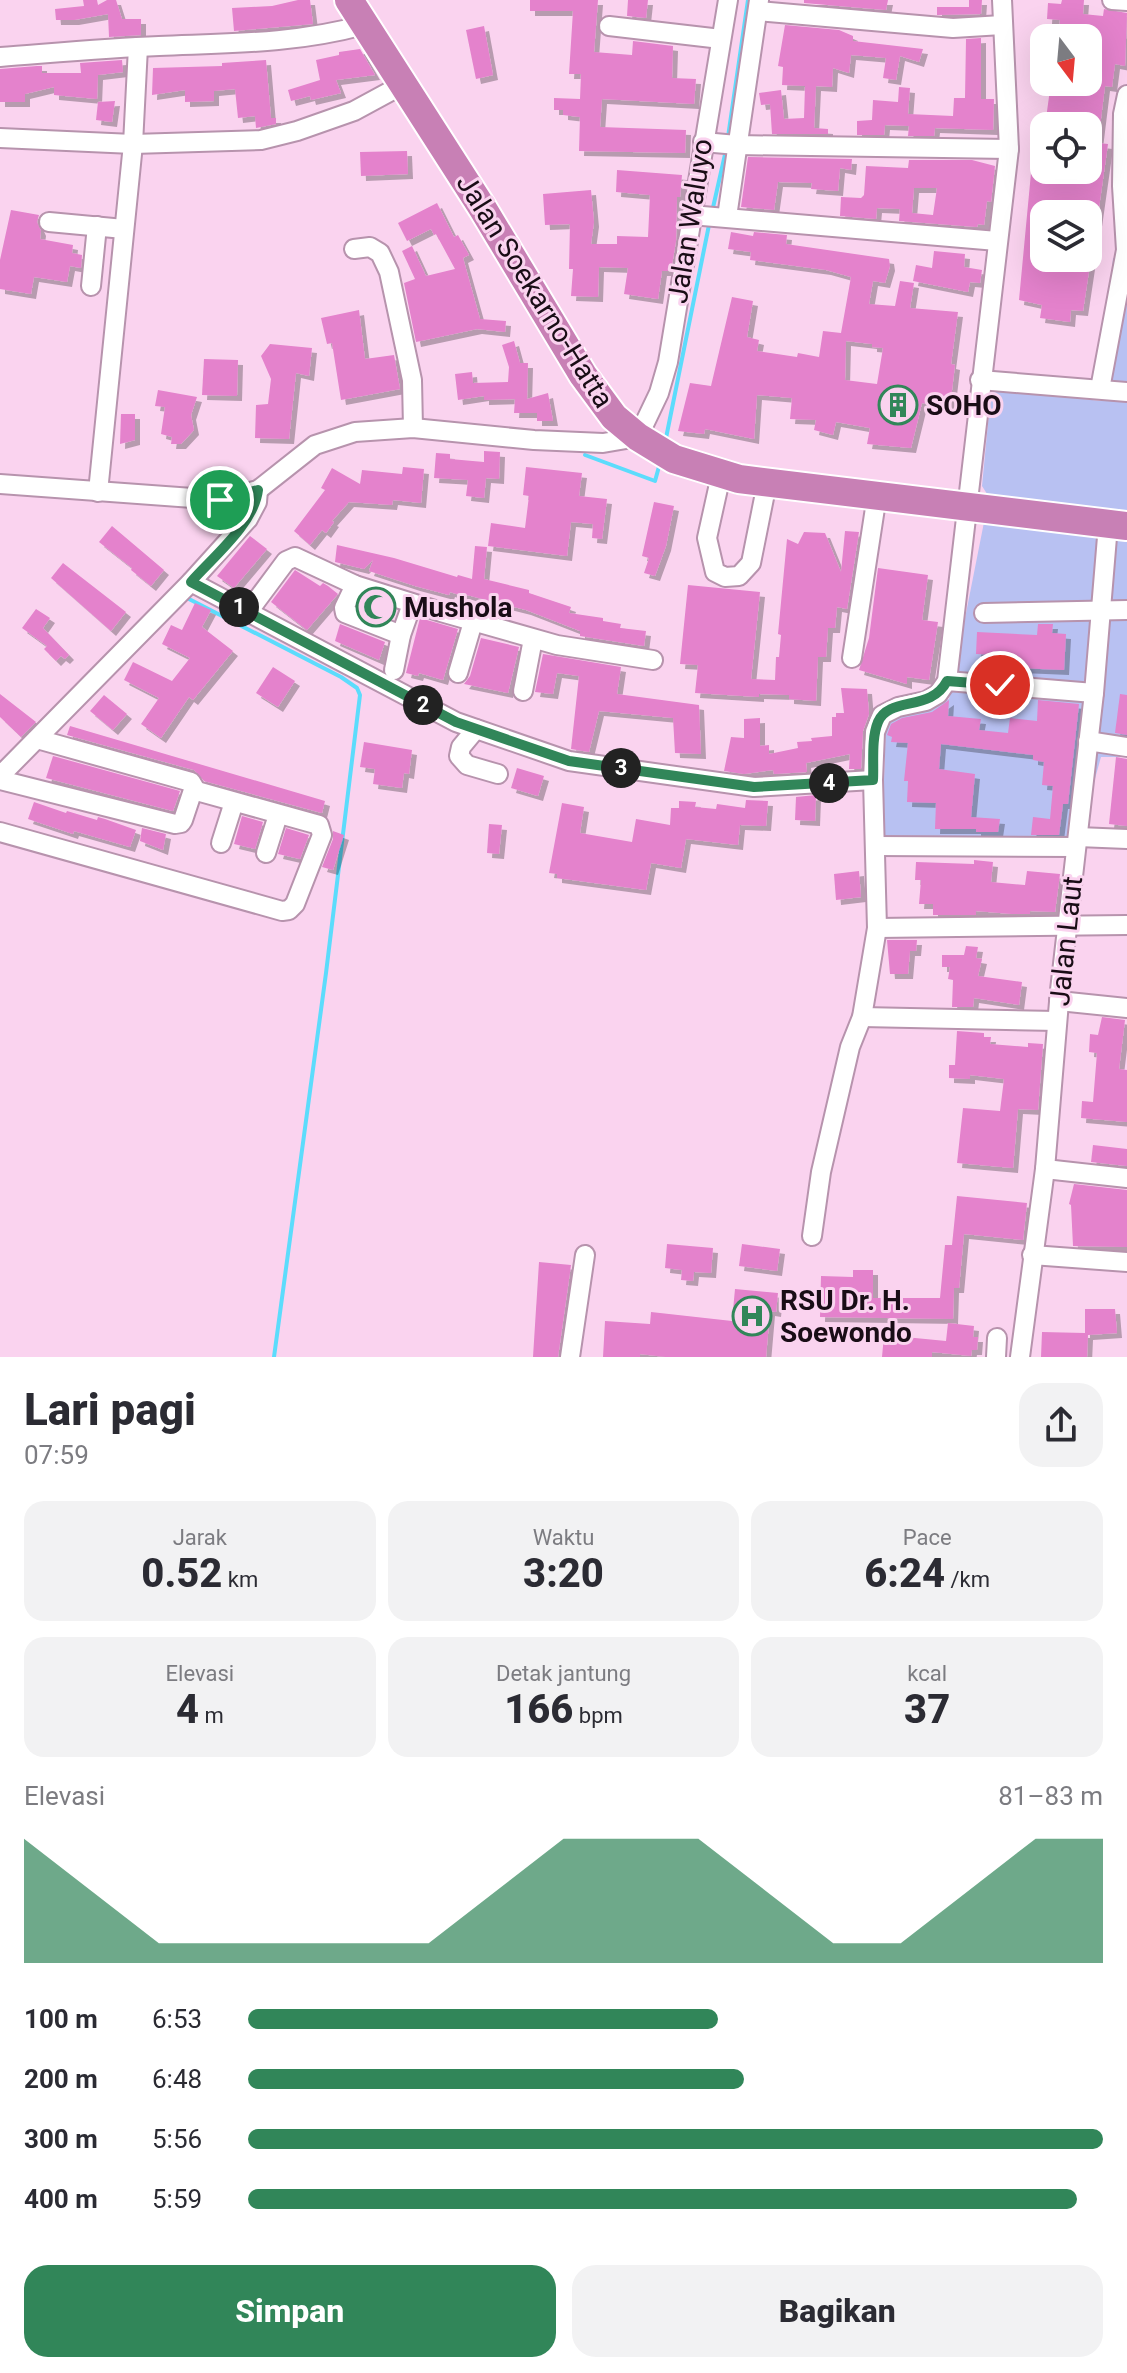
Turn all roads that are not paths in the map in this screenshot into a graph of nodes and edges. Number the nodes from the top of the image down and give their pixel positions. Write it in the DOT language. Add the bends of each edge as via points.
graph roads {
  1 [pos="349,0"];
  2 [pos="728,0"];
  3 [pos="1002,0"];
  4 [pos="1112,0"];
  5 [pos="1127,1"];
  6 [pos="759,5"];
  7 [pos="364,25"];
  8 [pos="1002,25"];
  9 [pos="609,26"];
  10 [pos="721,39"];
  11 [pos="138,47"];
  12 [pos="0,57"];
  13 [pos="402,85"];
  14 [pos="1127,95"];
  15 [pos="0,138"];
  16 [pos="721,143"];
  17 [pos="133,144"];
  18 [pos="1009,149"];
  19 [pos="1125,157"];
  20 [pos="696,215"];
  21 [pos="724,217"];
  22 [pos="49,222"];
  23 [pos="97,226"];
  24 [pos="124,229"];
  25 [pos="997,241"];
  26 [pos="354,249"];
  27 [pos="1127,250"];
  28 [pos="91,286"];
  29 [pos="980,380"];
  30 [pos="1100,389"];
  31 [pos="1127,392"];
  32 [pos="413,428"];
  33 [pos="644,441"];
  34 [pos="721,475"];
  35 [pos="767,483"];
  36 [pos="0,484"];
  37 [pos="258,490"];
  38 [pos="98,492"];
  39 [pos="877,495"];
  40 [pos="965,505"];
  41 [pos="1117,526"];
  42 [pos="191,582"];
  43 [pos="355,585"];
  44 [pos="956,587"];
  45 [pos="976,587"];
  46 [pos="412,604"];
  47 [pos="1101,610"];
  48 [pos="1127,610"];
  49 [pos="248,612"];
  50 [pos="984,613"];
  51 [pos="473,622"];
  52 [pos="401,635"];
  53 [pos="533,639"];
  54 [pos="852,658"];
  55 [pos="653,660"];
  56 [pos="394,670"];
  57 [pos="458,673"];
  58 [pos="947,681"];
  59 [pos="523,691"];
  60 [pos="1094,693"];
  61 [pos="476,729"];
  62 [pos="37,739"];
  63 [pos="1088,741"];
  64 [pos="1127,747"];
  65 [pos="498,774"];
  66 [pos="0,778"];
  67 [pos="873,780"];
  68 [pos="193,790"];
  69 [pos="234,802"];
  70 [pos="278,815"];
  71 [pos="0,832"];
  72 [pos="1127,839"];
  73 [pos="1077,842"];
  74 [pos="221,843"];
  75 [pos="875,846"];
  76 [pos="266,853"];
  77 [pos="1127,925"];
  78 [pos="1068,927"];
  79 [pos="877,928"];
  80 [pos="1059,1001"];
  81 [pos="1127,1008"];
  82 [pos="862,1017"];
  83 [pos="1057,1021"];
  84 [pos="1045,1169"];
  85 [pos="1127,1178"];
  86 [pos="812,1236"];
  87 [pos="585,1255"];
  88 [pos="1032,1255"];
  89 [pos="1127,1262"];
  90 [pos="570,1357"];
  91 [pos="1020,1357"];
  1 -- 7 [label="highway, Jalan Soekarno-Hatta"];
  2 -- 10 [label="street, Jalan Waluyo"];
  3 -- 8 [label="street"];
  4 -- 5 [label="street"];
  6 -- 8 [label="street" via="953,28"];
  6 -- 16 [label="street"];
  7 -- 11 [label="street" via="291,41"];
  7 -- 13 [label="highway, Jalan Soekarno-Hatta"];
  8 -- 18 [label="street"];
  9 -- 10 [label="street"];
  10 -- 16 [label="street, Jalan Waluyo"];
  11 -- 12 [label="street"];
  11 -- 17 [label="street"];
  13 -- 17 [label="street" via="354,111 261,140"];
  13 -- 33 [label="highway, Jalan Soekarno-Hatta" via="583,375 614,417"];
  14 -- 19 [label="street"];
  15 -- 17 [label="street"];
  16 -- 18 [label="street"];
  16 -- 20 [label="street, Jalan Waluyo"];
  16 -- 21 [label="street"];
  17 -- 24 [label="street"];
  18 -- 25 [label="street"];
  19 -- 27 [label="street"];
  20 -- 21 [label="street"];
  20 -- 33 [label="street, Jalan Waluyo" via="668,362"];
  21 -- 25 [label="street"];
  22 -- 23 [label="street"];
  23 -- 24 [label="street"];
  23 -- 28 [label="street"];
  24 -- 38 [label="street"];
  25 -- 29 [label="street"];
  26 -- 32 [label="street" via="370,247 380,253 389,272 412,380"];
  27 -- 30 [label="street"];
  29 -- 30 [label="street"];
  29 -- 40 [label="street"];
  30 -- 31 [label="street"];
  32 -- 33 [label="street" via="570,442"];
  32 -- 37 [label="street" via="355,432 315,445"];
  33 -- 34 [label="highway, Jalan Soekarno-Hatta" via="674,459"];
  34 -- 35 [label="highway, Jalan Soekarno-Hatta"];
  34 -- 35 [label="street" via="707,538 715,572 725,577 739,576 751,563"];
  35 -- 39 [label="highway, Jalan Soekarno-Hatta"];
  36 -- 38 [label="street"];
  37 -- 38 [label="street" via="220,500"];
  37 -- 42 [label="street" via="248,519"];
  39 -- 40 [label="highway, Jalan Soekarno-Hatta"];
  39 -- 54 [label="street"];
  40 -- 41 [label="highway, Jalan Soekarno-Hatta"];
  40 -- 44 [label="street"];
  41 -- 47 [label="street, Jalan Laut"];
  42 -- 49 [label="street"];
  42 -- 62 [label="street"];
  43 -- 46 [label="street"];
  43 -- 49 [label="street" via="290,558"];
  43 -- 52 [label="street" via="345,613"];
  44 -- 45 [label="street"];
  44 -- 58 [label="street"];
  46 -- 51 [label="street"];
  46 -- 52 [label="street"];
  47 -- 48 [label="street"];
  47 -- 50 [label="street"];
  47 -- 60 [label="street, Jalan Laut"];
  49 -- 61 [label="street"];
  51 -- 53 [label="street"];
  51 -- 57 [label="street"];
  52 -- 56 [label="street"];
  53 -- 55 [label="street"];
  53 -- 59 [label="street"];
  58 -- 60 [label="street"];
  58 -- 67 [label="street" via="926,701 882,715 875,732"];
  60 -- 63 [label="street, Jalan Laut"];
  61 -- 65 [label="street" via="459,756 467,765"];
  61 -- 67 [label="street" via="569,761 754,787"];
  62 -- 66 [label="street"];
  62 -- 68 [label="street" via="191,782"];
  63 -- 64 [label="street"];
  63 -- 73 [label="street, Jalan Laut"];
  66 -- 68 [label="street" via="178,824"];
  67 -- 75 [label="street"];
  68 -- 69 [label="street"];
  69 -- 70 [label="street"];
  69 -- 74 [label="street"];
  70 -- 71 [label="street" via="319,825 321,831 295,904 282,911"];
  70 -- 76 [label="street"];
  72 -- 73 [label="street"];
  73 -- 75 [label="street"];
  73 -- 78 [label="street, Jalan Laut"];
  75 -- 79 [label="street"];
  77 -- 78 [label="street"];
  78 -- 79 [label="street"];
  78 -- 80 [label="street, Jalan Laut"];
  79 -- 82 [label="street"];
  80 -- 81 [label="street"];
  80 -- 83 [label="street, Jalan Laut"];
  82 -- 83 [label="street"];
  82 -- 86 [label="street" via="821,1172"];
  83 -- 84 [label="street, Jalan Laut"];
  84 -- 85 [label="street"];
  84 -- 88 [label="street, Jalan Laut"];
  87 -- 90 [label="street"];
  88 -- 89 [label="street"];
  88 -- 91 [label="street, Jalan Laut"];
}
